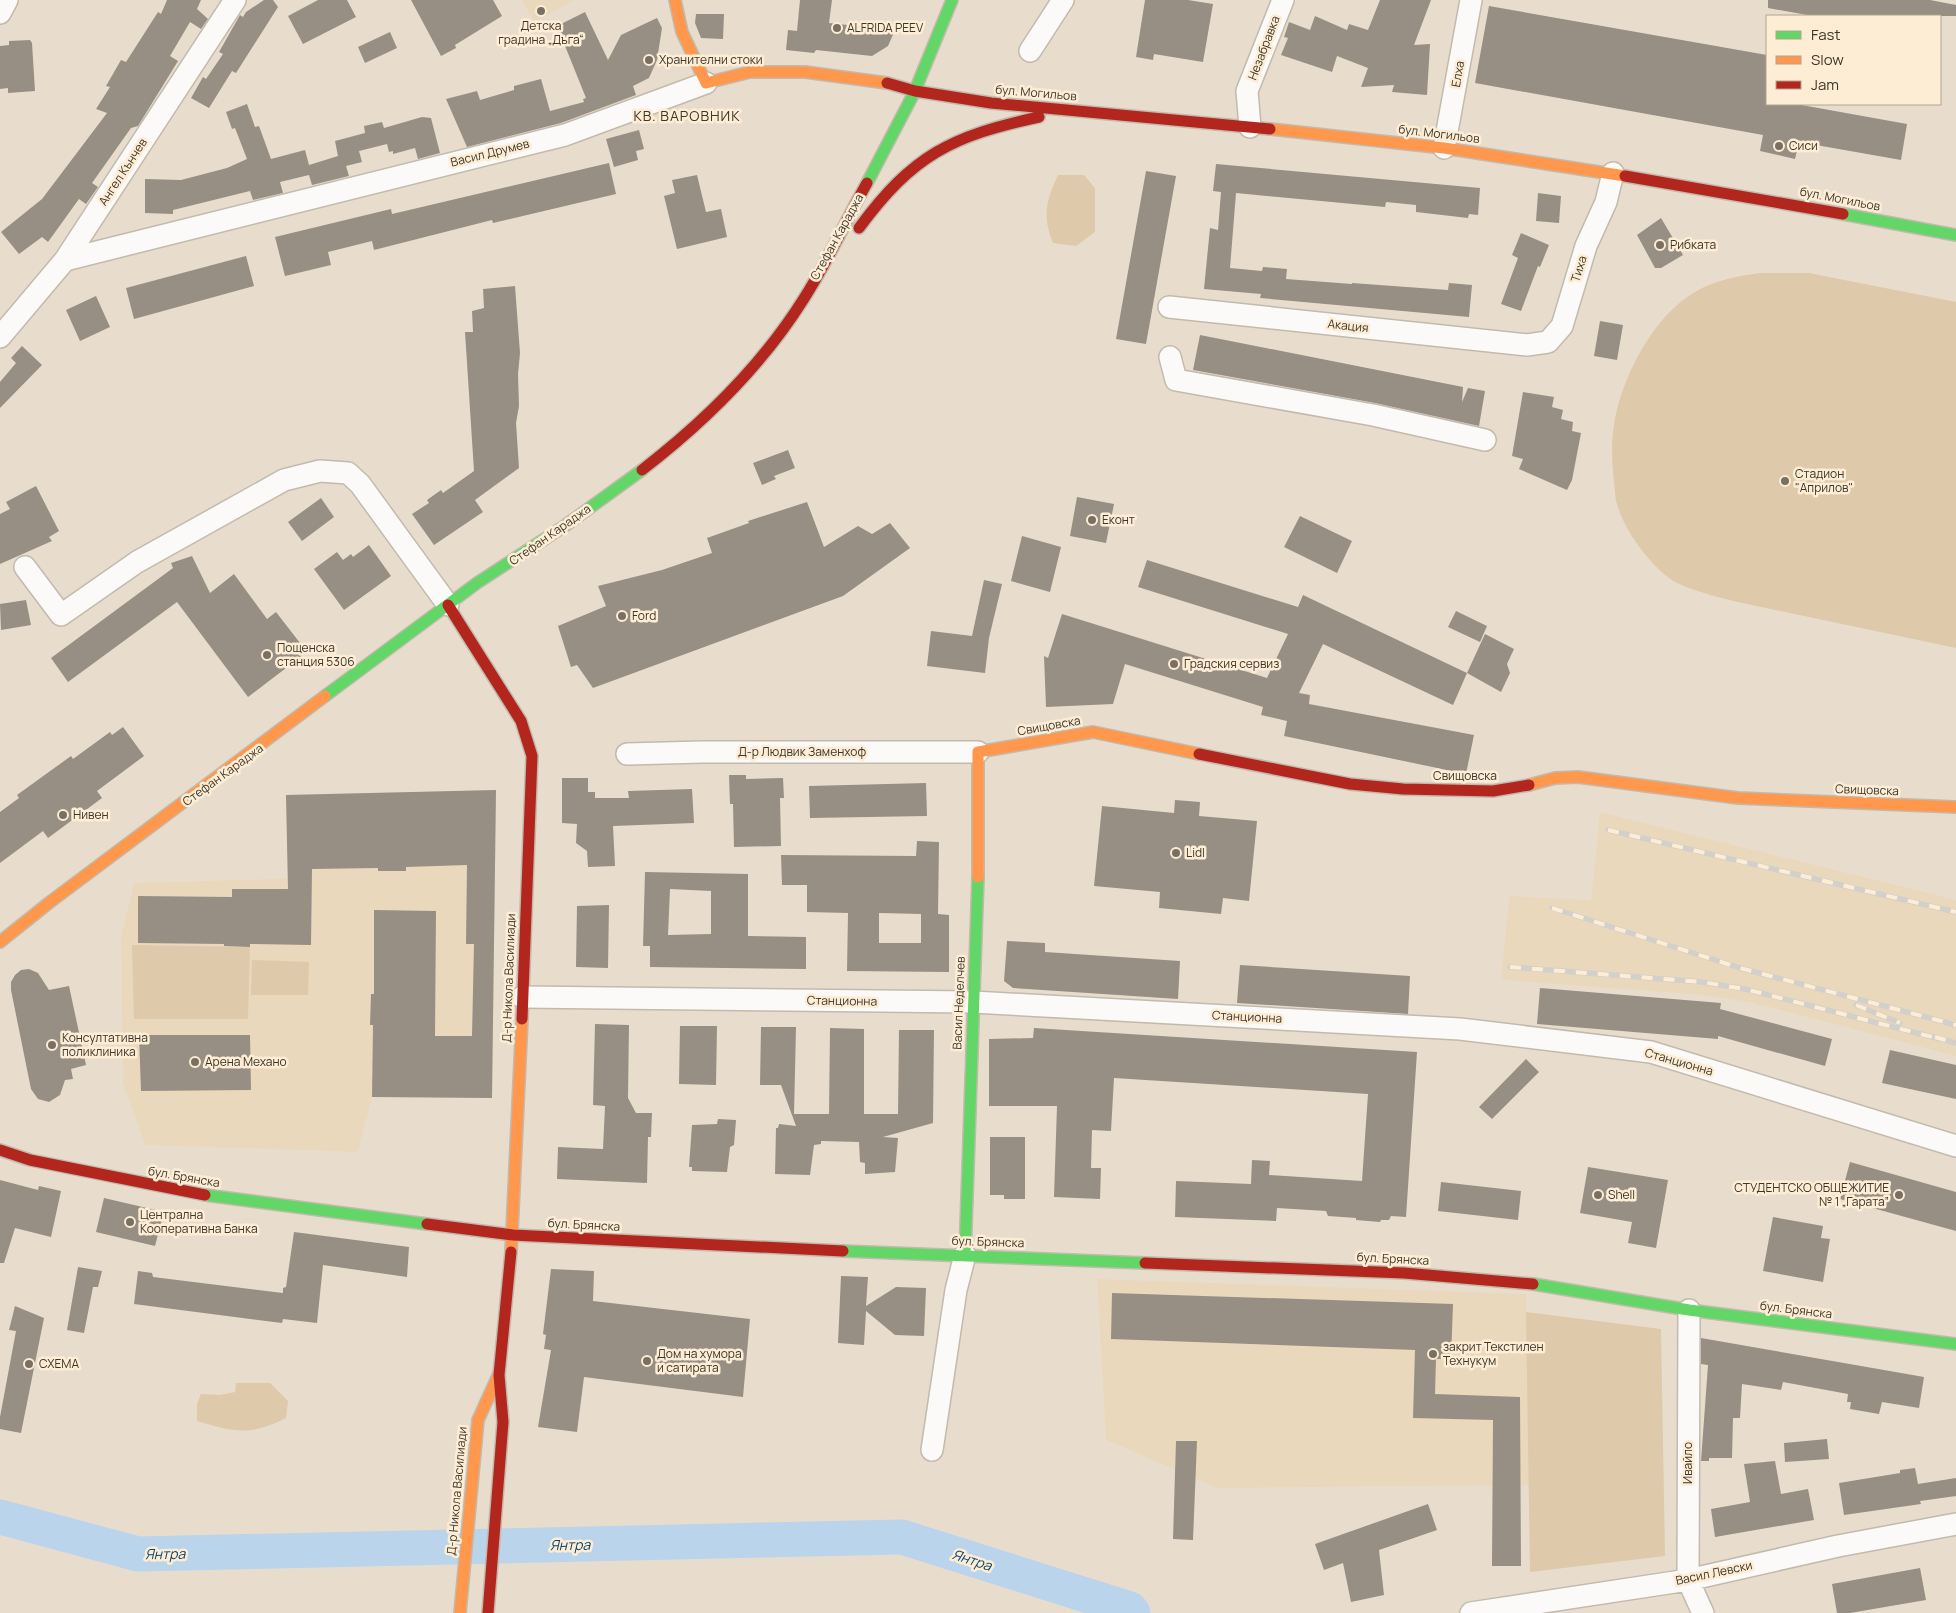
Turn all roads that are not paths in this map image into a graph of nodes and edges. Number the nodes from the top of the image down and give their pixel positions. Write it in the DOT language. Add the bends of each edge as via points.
graph roads {
  1 [pos="7,0"];
  2 [pos="235,0"];
  3 [pos="675,0"];
  4 [pos="952,0"];
  5 [pos="1063,0"];
  6 [pos="1283,0"];
  7 [pos="1471,0"];
  8 [pos="0,13"];
  9 [pos="1030,51"];
  10 [pos="706,83"];
  11 [pos="914,91"];
  12 [pos="1070,110"];
  13 [pos="1250,127"];
  14 [pos="1444,148"];
  15 [pos="1612,173"];
  16 [pos="1956,235"];
  17 [pos="64,260"];
  18 [pos="798,307"];
  19 [pos="1169,307"];
  20 [pos="0,337"];
  21 [pos="1527,345"];
  22 [pos="1170,357"];
  23 [pos="1484,440"];
  24 [pos="25,567"];
  25 [pos="448,605"];
  26 [pos="978,752"];
  27 [pos="627,754"];
  28 [pos="1956,806"];
  29 [pos="0,942"];
  30 [pos="522,997"];
  31 [pos="973,1002"];
  32 [pos="1956,1146"];
  33 [pos="0,1150"];
  34 [pos="513,1235"];
  35 [pos="965,1255"];
  36 [pos="1689,1310"];
  37 [pos="1956,1344"];
  38 [pos="499,1375"];
  39 [pos="478,1420"];
  40 [pos="503,1422"];
  41 [pos="932,1450"];
  42 [pos="1956,1524"];
  43 [pos="1688,1580"];
  44 [pos="460,1612"];
  45 [pos="488,1613"];
  46 [pos="1471,1613"];
  47 [pos="1703,1613"];
  1 -- 8 [label="street"];
  2 -- 17 [label="street, Ангел Кънчев"];
  3 -- 10 [label="street" via="679,27"];
  4 -- 11 [label="street, Стефан Караджа"];
  5 -- 9 [label="street"];
  6 -- 13 [label="street, Незабравка" via="1247,91"];
  7 -- 14 [label="street, Елха"];
  10 -- 11 [label="street, Васил Друмев" via="750,72 805,72 875,80"];
  10 -- 17 [label="street, Васил Друмев" via="565,135"];
  11 -- 12 [label="street, бул. Могильов" via="991,103"];
  11 -- 18 [label="street, Стефан Караджа" via="894,137"];
  12 -- 13 [label="street, бул. Могильов"];
  12 -- 18 [label="street" via="978,131 923,159 887,190"];
  13 -- 14 [label="street, бул. Могильов"];
  14 -- 15 [label="street, бул. Могильов"];
  15 -- 16 [label="street, бул. Могильов"];
  15 -- 21 [label="street, Тиха" via="1606,202 1586,246 1562,326 1548,342"];
  17 -- 20 [label="street, Ангел Кънчев"];
  18 -- 25 [label="street, Стефан Караджа" via="766,350 688,433 633,478"];
  19 -- 21 [label="street, Акация"];
  22 -- 23 [label="street" via="1176,380 1372,415"];
  24 -- 25 [label="street" via="61,615 137,562 284,480 320,470 348,473 360,484"];
  25 -- 29 [label="street, Стефан Караджа"];
  25 -- 30 [label="street, Д-р Никола Василиади" via="521,722 532,756"];
  26 -- 27 [label="street, Д-р Людвик Заменхоф"];
  26 -- 28 [label="street, Свищовска" via="1093,732 1350,784 1403,789 1493,791 1555,778 1578,777 1738,798"];
  26 -- 31 [label="street, Васил Неделчев" via="978,901"];
  30 -- 31 [label="street, Станционна"];
  30 -- 34 [label="street, Д-р Никола Василиади"];
  31 -- 32 [label="street, Станционна" via="1460,1029 1651,1052"];
  31 -- 35 [label="street, Васил Неделчев"];
  33 -- 34 [label="street, бул. Брянска" via="201,1195"];
  34 -- 35 [label="street, бул. Брянска"];
  34 -- 38 [label="street, Д-р Никола Василиади"];
  35 -- 36 [label="street, бул. Брянска" via="1404,1273 1530,1284"];
  35 -- 41 [label="street" via="956,1290"];
  36 -- 37 [label="street, бул. Брянска"];
  36 -- 43 [label="street, Ивайло"];
  38 -- 39 [label="street, Д-р Никола Василиади"];
  38 -- 40 [label="street, Д-р Никола Василиади"];
  39 -- 40 [label="street"];
  39 -- 44 [label="street, Д-р Никола Василиади"];
  40 -- 45 [label="street, Д-р Никола Василиади"];
  42 -- 43 [label="street, Васил Левски" via="1838,1546"];
  43 -- 46 [label="street, Васил Левски"];
  43 -- 47 [label="street, Ивайло"];
}
